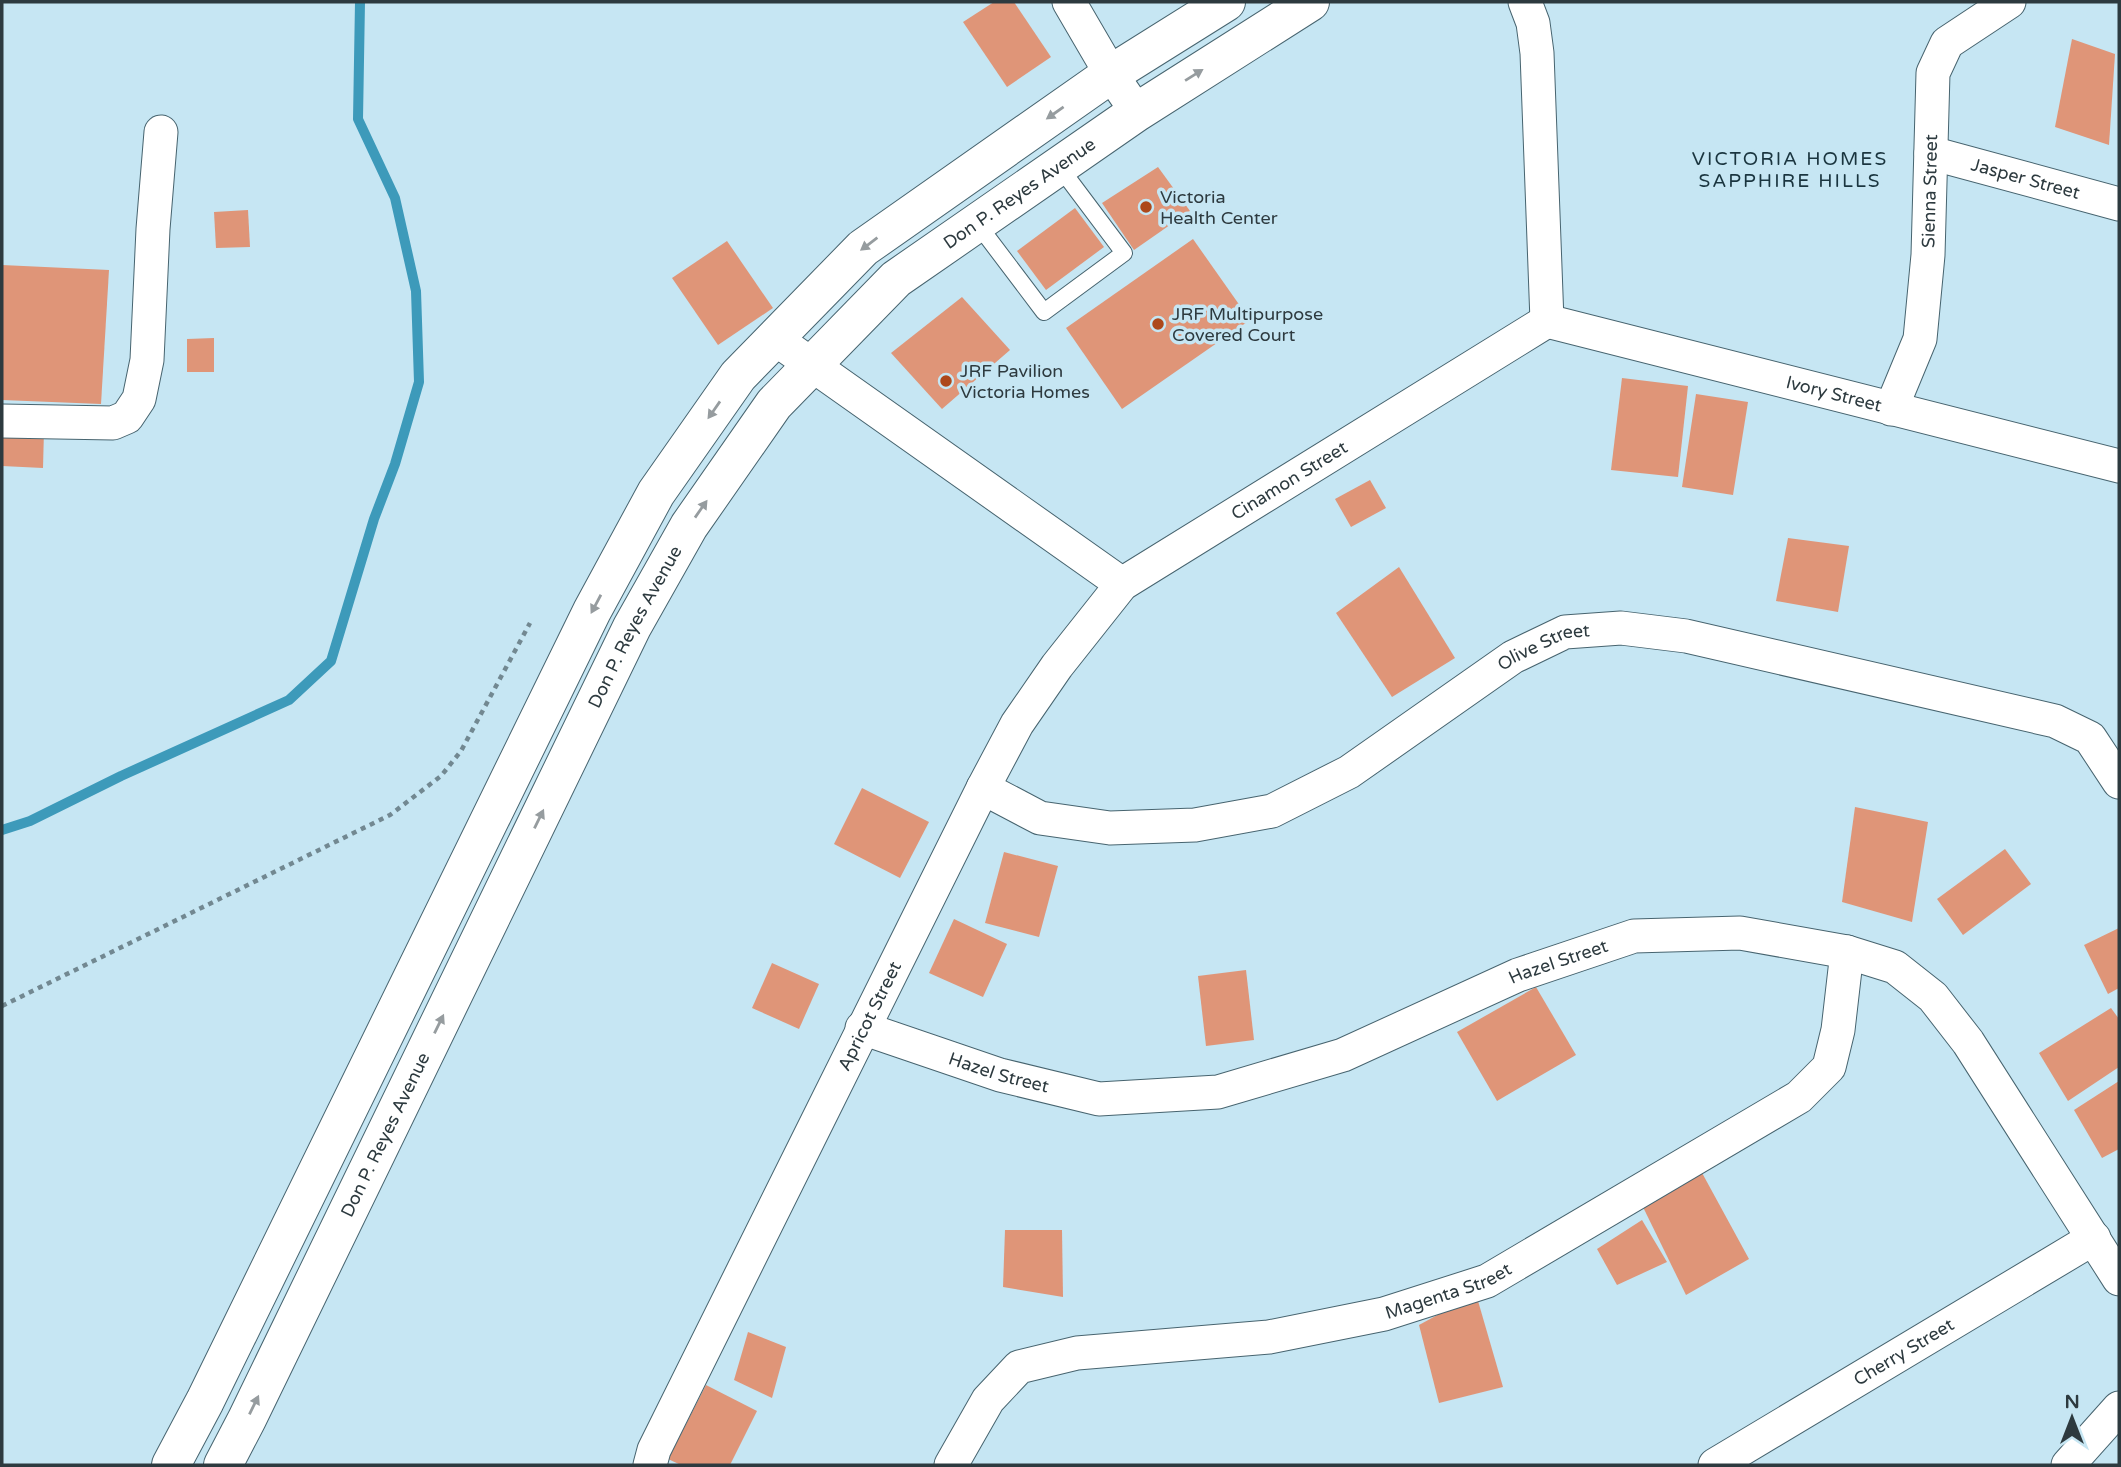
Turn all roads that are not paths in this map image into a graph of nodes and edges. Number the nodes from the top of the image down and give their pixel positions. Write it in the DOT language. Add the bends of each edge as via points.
graph roads {
  1 [pos="1069,2"];
  2 [pos="1226,2"];
  3 [pos="1310,2"];
  4 [pos="1525,2"];
  5 [pos="2009,2"];
  6 [pos="1111,74"];
  7 [pos="1137,111"];
  8 [pos="161,132"];
  9 [pos="1931,153"];
  10 [pos="1058,165"];
  11 [pos="2119,204"];
  12 [pos="976,222"];
  13 [pos="1547,321"];
  14 [pos="775,338"];
  15 [pos="812,365"];
  16 [pos="1891,409"];
  17 [pos="2,421"];
  18 [pos="2119,466"];
  19 [pos="1122,584"];
  20 [pos="2119,782"];
  21 [pos="983,788"];
  22 [pos="1847,952"];
  23 [pos="862,1028"];
  24 [pos="2094,1238"];
  25 [pos="2119,1279"];
  26 [pos="2119,1408"];
  27 [pos="171,1465"];
  28 [pos="223,1465"];
  29 [pos="650,1465"];
  30 [pos="951,1465"];
  31 [pos="1715,1465"];
  32 [pos="2068,1465"];
  1 -- 6 [label="street"];
  2 -- 6 [label="street"];
  7 -- 3 [label="street, Don P. Reyes Avenue, one-way"];
  4 -- 13 [label="street" via="1537,53"];
  5 -- 9 [label="street, Sienna Street" via="1947,43 1933,73"];
  6 -- 7 [label="street"];
  6 -- 14 [label="street, one-way" via="863,248"];
  7 -- 10 [label="street, Don P. Reyes Avenue"];
  8 -- 17 [label="street" via="147,360 139,399 127,417 113,423"];
  9 -- 11 [label="street, Jasper Street"];
  9 -- 16 [label="street, Sienna Street" via="1920,339"];
  10 -- 12 [label="street, Don P. Reyes Avenue"];
  10 -- 12 [label="lane" via="1124,253 1044,312"];
  12 -- 15 [label="street, Don P. Reyes Avenue" via="896,279"];
  13 -- 16 [label="street, Ivory Street"];
  13 -- 19 [label="street, Cinamon Street"];
  14 -- 15 [label="street"];
  14 -- 27 [label="street, one-way" via="738,376 656,493 592,611"];
  15 -- 19 [label="street"];
  28 -- 15 [label="street, Don P. Reyes Avenue, one-way" via="632,628 689,526 774,404"];
  16 -- 18 [label="street, Ivory Street"];
  19 -- 21 [label="street, Apricot Street" via="1030,704"];
  20 -- 21 [label="street, Olive Street" via="2090,738 2055,721 1686,636 1622,628 1565,632 1513,657 1349,772 1272,811 1195,825 1110,828 1040,818"];
  21 -- 23 [label="street, Apricot Street"];
  22 -- 23 [label="street, Hazel Street" via="1740,933 1634,936 1518,975 1343,1055 1218,1092 1099,1099 1000,1075"];
  22 -- 24 [label="street, Hazel Street" via="1895,967 1933,997 1968,1042"];
  22 -- 30 [label="street, Magenta Street" via="1829,1066 1799,1097 1488,1281 1384,1314 1269,1337 1077,1353 1018,1367 988,1400"];
  23 -- 29 [label="street, Apricot Street"];
  24 -- 25 [label="street, Hazel Street"];
  24 -- 31 [label="street, Cherry Street"];
  26 -- 32 [label="street"];
}
